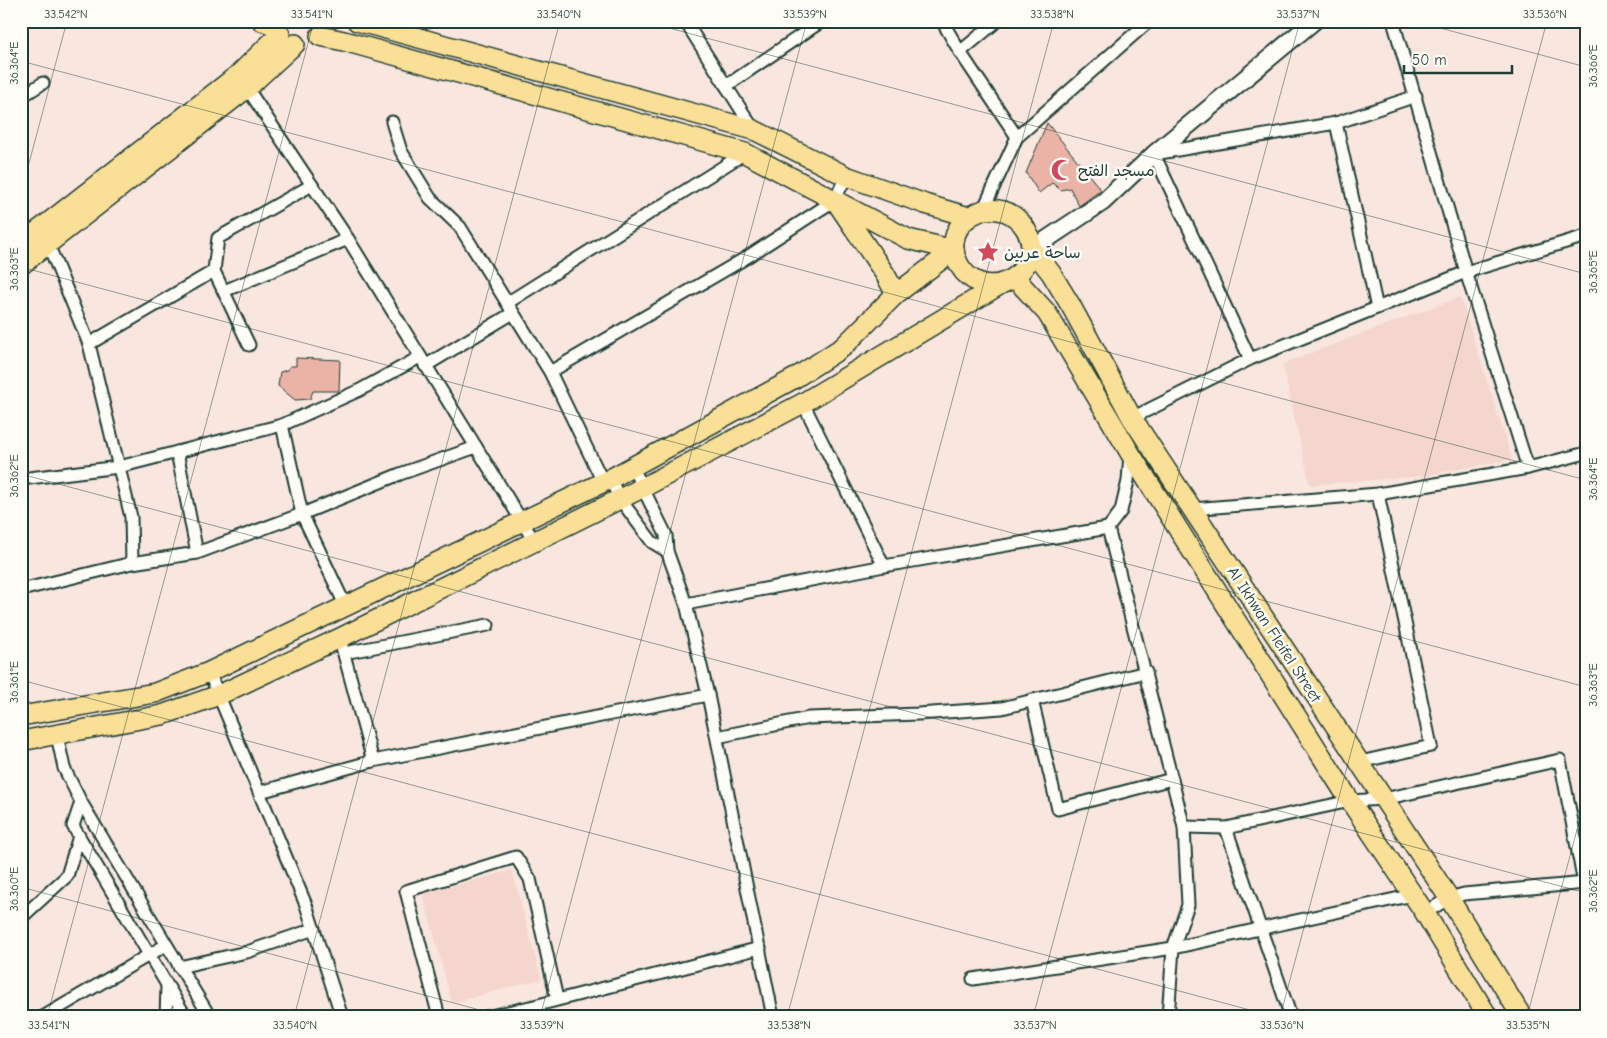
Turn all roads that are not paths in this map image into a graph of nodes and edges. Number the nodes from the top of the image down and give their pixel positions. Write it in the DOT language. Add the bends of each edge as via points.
graph roads {
  1 [pos="358,21"];
  2 [pos="685,21"];
  3 [pos="822,21"];
  4 [pos="942,21"];
  5 [pos="997,21"];
  6 [pos="1149,21"];
  7 [pos="1314,21"];
  8 [pos="1393,21"];
  9 [pos="322,28"];
  10 [pos="278,29"];
  11 [pos="960,52"];
  12 [pos="43,83"];
  13 [pos="726,86"];
  14 [pos="247,88"];
  15 [pos="1416,96"];
  16 [pos="21,97"];
  17 [pos="392,122"];
  18 [pos="1336,123"];
  19 [pos="754,130"];
  20 [pos="1017,137"];
  21 [pos="744,153"];
  22 [pos="1154,154"];
  23 [pos="846,176"];
  24 [pos="312,185"];
  25 [pos="835,200"];
  26 [pos="976,214"];
  27 [pos="1586,236"];
  28 [pos="348,239"];
  29 [pos="21,244"];
  30 [pos="48,244"];
  31 [pos="1032,249"];
  32 [pos="954,250"];
  33 [pos="21,265"];
  34 [pos="214,271"];
  35 [pos="1466,272"];
  36 [pos="1008,281"];
  37 [pos="224,291"];
  38 [pos="896,294"];
  39 [pos="510,308"];
  40 [pos="1377,308"];
  41 [pos="89,344"];
  42 [pos="249,344"];
  43 [pos="1250,359"];
  44 [pos="423,361"];
  45 [pos="550,372"];
  46 [pos="803,403"];
  47 [pos="1132,418"];
  48 [pos="282,425"];
  49 [pos="476,447"];
  50 [pos="177,452"];
  51 [pos="1130,453"];
  52 [pos="1586,453"];
  53 [pos="632,466"];
  54 [pos="119,467"];
  55 [pos="1528,468"];
  56 [pos="21,479"];
  57 [pos="606,480"];
  58 [pos="642,488"];
  59 [pos="1378,494"];
  60 [pos="620,498"];
  61 [pos="1192,509"];
  62 [pos="302,514"];
  63 [pos="522,520"];
  64 [pos="1108,528"];
  65 [pos="534,541"];
  66 [pos="667,552"];
  67 [pos="197,553"];
  68 [pos="132,563"];
  69 [pos="884,566"];
  70 [pos="21,590"];
  71 [pos="686,604"];
  72 [pos="346,607"];
  73 [pos="488,625"];
  74 [pos="342,645"];
  75 [pos="210,672"];
  76 [pos="1146,672"];
  77 [pos="219,695"];
  78 [pos="708,695"];
  79 [pos="1032,700"];
  80 [pos="21,716"];
  81 [pos="57,735"];
  82 [pos="717,737"];
  83 [pos="21,741"];
  84 [pos="373,761"];
  85 [pos="1360,762"];
  86 [pos="1172,779"];
  87 [pos="260,792"];
  88 [pos="1384,799"];
  89 [pos="1350,801"];
  90 [pos="81,802"];
  91 [pos="1184,827"];
  92 [pos="1226,828"];
  93 [pos="79,836"];
  94 [pos="1585,883"];
  95 [pos="1413,896"];
  96 [pos="1449,898"];
  97 [pos="1425,913"];
  98 [pos="21,918"];
  99 [pos="314,929"];
  100 [pos="1261,930"];
  101 [pos="166,946"];
  102 [pos="760,948"];
  103 [pos="1173,948"];
  104 [pos="149,955"];
  105 [pos="179,966"];
  106 [pos="973,979"];
  107 [pos="167,986"];
  108 [pos="557,999"];
  109 [pos="436,1016"];
  110 [pos="43,1017"];
  111 [pos="166,1017"];
  112 [pos="186,1017"];
  113 [pos="210,1017"];
  114 [pos="342,1017"];
  115 [pos="486,1017"];
  116 [pos="773,1017"];
  117 [pos="1168,1017"];
  118 [pos="1291,1017"];
  119 [pos="1488,1017"];
  120 [pos="1522,1017"];
  1 -- 19 [label="main road"];
  2 -- 13 [label="street"];
  3 -- 13 [label="street"];
  4 -- 11 [label="street"];
  5 -- 11 [label="street"];
  6 -- 20 [label="street"];
  7 -- 22 [label="main road"];
  8 -- 15 [label="street"];
  9 -- 10 [label="main road" via="313,42 304,44"];
  9 -- 21 [label="main road" via="344,41"];
  10 -- 14 [label="main road"];
  10 -- 29 [label="main road" via="239,74"];
  11 -- 20 [label="street"];
  12 -- 16 [label="street"];
  13 -- 19 [label="street"];
  14 -- 24 [label="street"];
  14 -- 30 [label="main road"];
  15 -- 18 [label="street"];
  15 -- 35 [label="street"];
  17 -- 39 [label="street" via="401,150 430,198 460,227"];
  18 -- 22 [label="street"];
  18 -- 40 [label="street"];
  19 -- 23 [label="main road"];
  20 -- 26 [label="street"];
  21 -- 25 [label="main road"];
  21 -- 39 [label="street"];
  22 -- 31 [label="main road" via="1103,202"];
  22 -- 43 [label="street"];
  23 -- 25 [label="street"];
  23 -- 26 [label="main road" via="925,204"];
  24 -- 28 [label="street"];
  24 -- 34 [label="street" via="218,238"];
  25 -- 32 [label="main road" via="908,239"];
  25 -- 38 [label="main road"];
  25 -- 45 [label="street" via="744,259"];
  26 -- 31 [label="main road" via="999,210 1012,214 1022,224"];
  26 -- 32 [label="main road" via="960,226"];
  27 -- 35 [label="street"];
  28 -- 37 [label="street"];
  28 -- 44 [label="street"];
  30 -- 33 [label="main road"];
  30 -- 41 [label="street"];
  31 -- 36 [label="main road" via="1026,264"];
  31 -- 47 [label="main road, Al Ikhwan Fleifel Street" via="1071,306"];
  32 -- 36 [label="main road" via="961,269 972,280 986,285"];
  32 -- 38 [label="main road"];
  34 -- 37 [label="street"];
  34 -- 41 [label="street"];
  35 -- 40 [label="street"];
  35 -- 55 [label="street"];
  36 -- 46 [label="main road"];
  36 -- 51 [label="main road, Al Ikhwan Fleifel Street" via="1047,313"];
  37 -- 42 [label="street"];
  38 -- 53 [label="main road" via="843,348 728,416"];
  39 -- 44 [label="street"];
  39 -- 45 [label="street"];
  40 -- 43 [label="street"];
  41 -- 54 [label="street"];
  43 -- 47 [label="street"];
  44 -- 48 [label="street"];
  44 -- 49 [label="street"];
  45 -- 57 [label="street"];
  46 -- 58 [label="main road"];
  46 -- 69 [label="street"];
  47 -- 61 [label="main road, Al Ikhwan Fleifel Street"];
  48 -- 50 [label="street"];
  48 -- 62 [label="street"];
  49 -- 62 [label="street"];
  49 -- 63 [label="street"];
  50 -- 54 [label="street"];
  50 -- 67 [label="street"];
  51 -- 64 [label="street" via="1121,511"];
  51 -- 89 [label="main road, Al Ikhwan Fleifel Street"];
  52 -- 55 [label="street"];
  53 -- 57 [label="main road"];
  53 -- 58 [label="street"];
  54 -- 56 [label="street"];
  54 -- 68 [label="street" via="131,517"];
  55 -- 59 [label="street"];
  57 -- 60 [label="street"];
  57 -- 63 [label="main road"];
  58 -- 60 [label="main road"];
  58 -- 66 [label="street" via="666,535"];
  59 -- 61 [label="street"];
  59 -- 85 [label="street" via="1431,746"];
  60 -- 65 [label="main road"];
  60 -- 66 [label="street" via="652,542"];
  61 -- 85 [label="main road, Al Ikhwan Fleifel Street"];
  62 -- 67 [label="street"];
  62 -- 72 [label="street"];
  63 -- 65 [label="street"];
  63 -- 72 [label="main road"];
  64 -- 69 [label="street"];
  64 -- 76 [label="street"];
  65 -- 74 [label="main road"];
  66 -- 71 [label="street"];
  67 -- 68 [label="street"];
  68 -- 70 [label="street"];
  69 -- 71 [label="street"];
  71 -- 78 [label="street"];
  72 -- 75 [label="main road"];
  73 -- 74 [label="street"];
  74 -- 77 [label="main road"];
  74 -- 84 [label="street"];
  75 -- 77 [label="street"];
  75 -- 80 [label="main road" via="155,693"];
  76 -- 79 [label="street"];
  76 -- 86 [label="street"];
  77 -- 81 [label="main road" via="162,715"];
  77 -- 87 [label="street"];
  78 -- 82 [label="street"];
  78 -- 84 [label="street"];
  79 -- 82 [label="street" via="1002,708 809,718"];
  79 -- 86 [label="street" via="1058,809"];
  81 -- 83 [label="main road"];
  81 -- 90 [label="street" via="64,768"];
  82 -- 102 [label="street"];
  84 -- 87 [label="street"];
  85 -- 88 [label="main road, Al Ikhwan Fleifel Street"];
  86 -- 91 [label="street"];
  87 -- 99 [label="street"];
  88 -- 89 [label="street"];
  88 -- 94 [label="street" via="1560,760"];
  88 -- 96 [label="main road, Al Ikhwan Fleifel Street"];
  89 -- 92 [label="street"];
  89 -- 95 [label="main road, Al Ikhwan Fleifel Street"];
  90 -- 93 [label="street" via="73,826"];
  90 -- 101 [label="street"];
  91 -- 92 [label="street"];
  91 -- 103 [label="street" via="1188,905"];
  92 -- 100 [label="street"];
  93 -- 98 [label="street" via="67,876"];
  93 -- 104 [label="street"];
  94 -- 96 [label="street"];
  95 -- 97 [label="main road, Al Ikhwan Fleifel Street"];
  95 -- 100 [label="street"];
  96 -- 97 [label="street"];
  96 -- 120 [label="main road, Al Ikhwan Fleifel Street"];
  97 -- 119 [label="main road, Al Ikhwan Fleifel Street"];
  99 -- 105 [label="street" via="247,952"];
  99 -- 114 [label="street"];
  100 -- 103 [label="street"];
  100 -- 118 [label="street"];
  101 -- 104 [label="street"];
  101 -- 105 [label="street"];
  102 -- 108 [label="street"];
  102 -- 116 [label="street"];
  103 -- 106 [label="street"];
  103 -- 117 [label="street"];
  104 -- 107 [label="street"];
  104 -- 110 [label="street"];
  105 -- 113 [label="street"];
  107 -- 111 [label="street"];
  107 -- 112 [label="street"];
  108 -- 109 [label="street" via="530,879 516,858 406,891"];
  108 -- 115 [label="street"];
}
